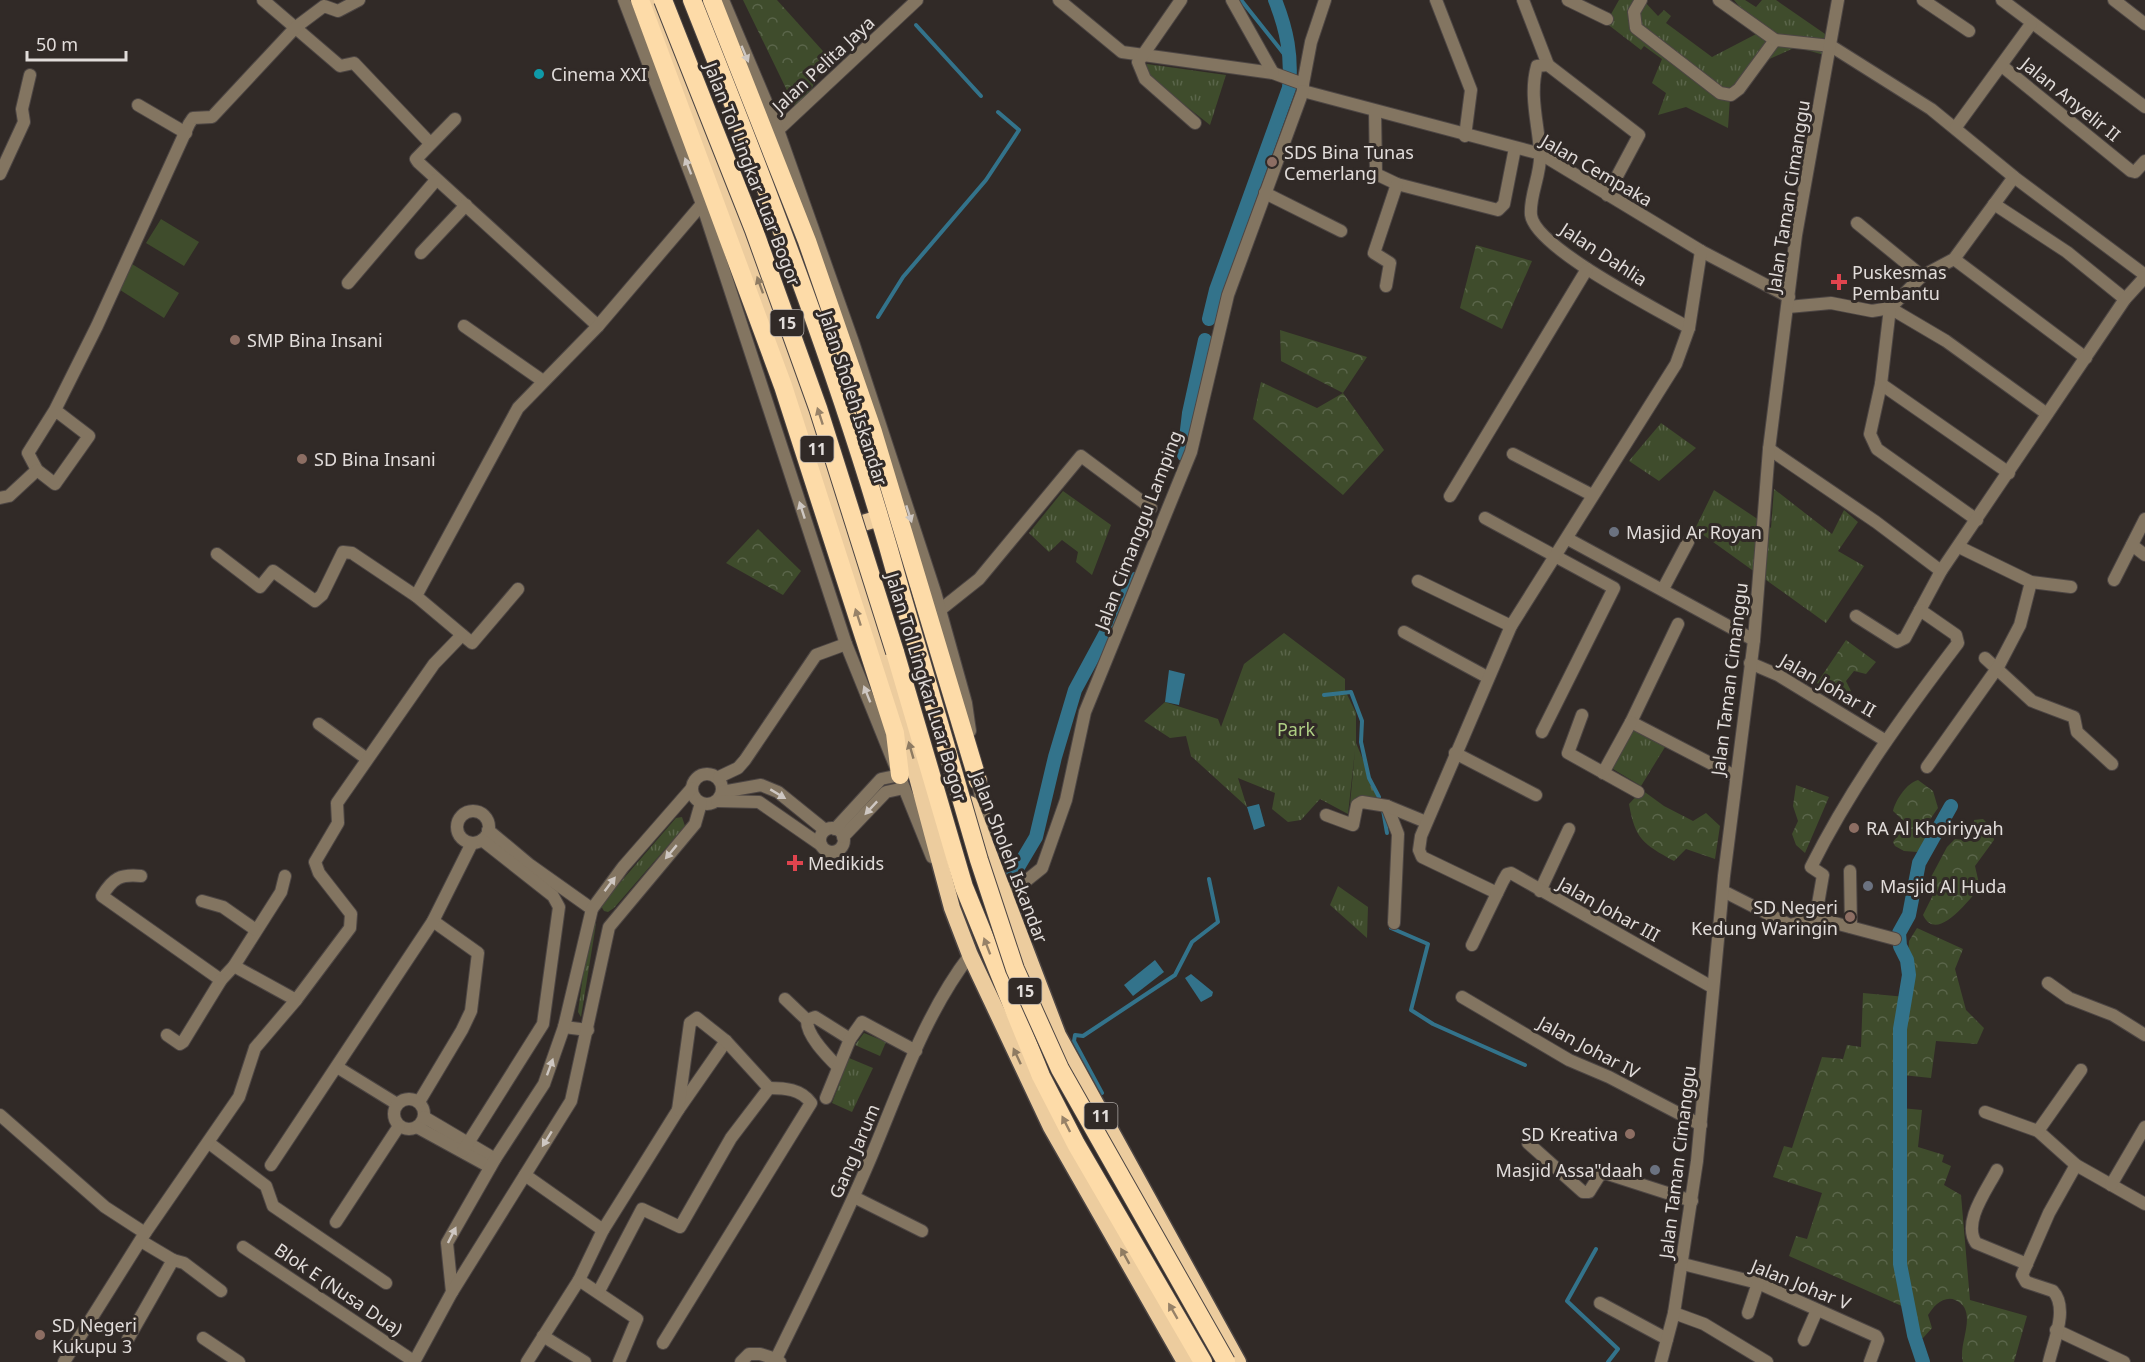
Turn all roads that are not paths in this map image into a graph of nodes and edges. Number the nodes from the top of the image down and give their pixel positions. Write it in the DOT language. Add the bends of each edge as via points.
graph roads {
  1 [pos="263,0"];
  2 [pos="359,0"];
  3 [pos="624,0"];
  4 [pos="640,0"];
  5 [pos="650,0"];
  6 [pos="663,0"];
  7 [pos="687,0"];
  8 [pos="692,0"];
  9 [pos="712,0"];
  10 [pos="723,0"];
  11 [pos="917,0"];
  12 [pos="1059,0"];
  13 [pos="1182,0"];
  14 [pos="1232,0"];
  15 [pos="1325,0"];
  16 [pos="1436,0"];
  17 [pos="1522,0"];
  18 [pos="1568,0"];
  19 [pos="1641,0"];
  20 [pos="1719,0"];
  21 [pos="1838,0"];
  22 [pos="1923,0"];
  23 [pos="2002,0"];
  24 [pos="2114,0"];
  25 [pos="1607,19"];
  26 [pos="2031,24"];
  27 [pos="2145,24"];
  28 [pos="296,27"];
  29 [pos="1969,31"];
  30 [pos="1775,40"];
  31 [pos="1831,46"];
  32 [pos="1141,55"];
  33 [pos="1548,65"];
  34 [pos="2002,66"];
  35 [pos="30,75"];
  36 [pos="1277,75"];
  37 [pos="1300,85"];
  38 [pos="138,105"];
  39 [pos="2145,107"];
  40 [pos="1375,111"];
  41 [pos="455,119"];
  42 [pos="1195,123"];
  43 [pos="1956,127"];
  44 [pos="778,130"];
  45 [pos="186,133"];
  46 [pos="1465,136"];
  47 [pos="430,144"];
  48 [pos="1515,148"];
  49 [pos="1541,154"];
  50 [pos="2145,161"];
  51 [pos="0,174"];
  52 [pos="2014,177"];
  53 [pos="436,180"];
  54 [pos="1397,184"];
  55 [pos="1265,193"];
  56 [pos="1607,195"];
  57 [pos="702,204"];
  58 [pos="1994,204"];
  59 [pos="466,206"];
  60 [pos="1857,223"];
  61 [pos="1341,231"];
  62 [pos="1701,251"];
  63 [pos="421,253"];
  64 [pos="1954,260"];
  65 [pos="1587,269"];
  66 [pos="1922,276"];
  67 [pos="2145,276"];
  68 [pos="348,283"];
  69 [pos="1386,286"];
  70 [pos="2125,299"];
  71 [pos="1789,302"];
  72 [pos="1890,308"];
  73 [pos="464,326"];
  74 [pos="598,326"];
  75 [pos="1689,328"];
  76 [pos="2086,358"];
  77 [pos="543,381"];
  78 [pos="1881,384"];
  79 [pos="55,410"];
  80 [pos="2047,414"];
  81 [pos="1769,449"];
  82 [pos="1513,454"];
  83 [pos="37,470"];
  84 [pos="2009,473"];
  85 [pos="0,486"];
  86 [pos="1592,495"];
  87 [pos="1450,496"];
  88 [pos="4,497"];
  89 [pos="1151,508"];
  90 [pos="1485,518"];
  91 [pos="2145,519"];
  92 [pos="873,520"];
  93 [pos="1977,520"];
  94 [pos="843,529"];
  95 [pos="1568,539"];
  96 [pos="1688,542"];
  97 [pos="2132,545"];
  98 [pos="1959,547"];
  99 [pos="217,554"];
  100 [pos="2145,555"];
  101 [pos="1554,556"];
  102 [pos="1941,571"];
  103 [pos="2114,580"];
  104 [pos="1418,581"];
  105 [pos="2031,582"];
  106 [pos="2071,587"];
  107 [pos="518,589"];
  108 [pos="1663,589"];
  109 [pos="416,596"];
  110 [pos="940,610"];
  111 [pos="1920,610"];
  112 [pos="1856,616"];
  113 [pos="1678,624"];
  114 [pos="1511,626"];
  115 [pos="1404,632"];
  116 [pos="462,635"];
  117 [pos="1754,639"];
  118 [pos="846,644"];
  119 [pos="1985,658"];
  120 [pos="1750,663"];
  121 [pos="1998,667"];
  122 [pos="1487,677"];
  123 [pos="1582,715"];
  124 [pos="1631,722"];
  125 [pos="319,724"];
  126 [pos="1542,732"];
  127 [pos="1886,741"];
  128 [pos="1455,753"];
  129 [pos="367,759"];
  130 [pos="2112,764"];
  131 [pos="1927,767"];
  132 [pos="1603,773"];
  133 [pos="1735,776"];
  134 [pos="719,777"];
  135 [pos="919,779"];
  136 [pos="902,781"];
  137 [pos="978,781"];
  138 [pos="692,788"];
  139 [pos="1638,792"];
  140 [pos="1536,795"];
  141 [pos="720,796"];
  142 [pos="701,803"];
  143 [pos="1387,806"];
  144 [pos="1326,815"];
  145 [pos="1426,822"];
  146 [pos="1569,829"];
  147 [pos="834,832"];
  148 [pos="1398,834"];
  149 [pos="1421,837"];
  150 [pos="821,845"];
  151 [pos="991,857"];
  152 [pos="528,870"];
  153 [pos="1850,871"];
  154 [pos="141,876"];
  155 [pos="285,876"];
  156 [pos="1540,891"];
  157 [pos="1723,891"];
  158 [pos="1001,892"];
  159 [pos="1497,893"];
  160 [pos="202,901"];
  161 [pos="1818,904"];
  162 [pos="952,908"];
  163 [pos="592,909"];
  164 [pos="433,921"];
  165 [pos="1394,923"];
  166 [pos="1851,927"];
  167 [pos="256,930"];
  168 [pos="1895,939"];
  169 [pos="1472,945"];
  170 [pos="970,955"];
  171 [pos="234,966"];
  172 [pos="221,980"];
  173 [pos="2048,983"];
  174 [pos="1712,987"];
  175 [pos="1462,997"];
  176 [pos="785,999"];
  177 [pos="297,1000"];
  178 [pos="807,1020"];
  179 [pos="564,1027"];
  180 [pos="588,1030"];
  181 [pos="166,1035"];
  182 [pos="2145,1035"];
  183 [pos="850,1039"];
  184 [pos="726,1041"];
  185 [pos="916,1052"];
  186 [pos="337,1067"];
  187 [pos="838,1067"];
  188 [pos="2081,1070"];
  189 [pos="769,1088"];
  190 [pos="826,1098"];
  191 [pos="419,1102"];
  192 [pos="397,1104"];
  193 [pos="678,1110"];
  194 [pos="1985,1112"];
  195 [pos="0,1115"];
  196 [pos="420,1122"];
  197 [pos="1701,1125"];
  198 [pos="399,1126"];
  199 [pos="2145,1127"];
  200 [pos="2038,1131"];
  201 [pos="209,1143"];
  202 [pos="1528,1143"];
  203 [pos="466,1147"];
  204 [pos="492,1163"];
  205 [pos="2076,1165"];
  206 [pos="272,1166"];
  207 [pos="1997,1170"];
  208 [pos="525,1175"];
  209 [pos="2111,1185"];
  210 [pos="622,1197"];
  211 [pos="854,1197"];
  212 [pos="1692,1201"];
  213 [pos="2145,1204"];
  214 [pos="642,1209"];
  215 [pos="336,1222"];
  216 [pos="603,1230"];
  217 [pos="922,1231"];
  218 [pos="143,1237"];
  219 [pos="243,1247"];
  220 [pos="173,1260"];
  221 [pos="1683,1264"];
  222 [pos="2027,1264"];
  223 [pos="579,1280"];
  224 [pos="386,1283"];
  225 [pos="1758,1283"];
  226 [pos="221,1291"];
  227 [pos="599,1291"];
  228 [pos="452,1292"];
  229 [pos="1600,1303"];
  230 [pos="1817,1310"];
  231 [pos="1674,1313"];
  232 [pos="1748,1313"];
  233 [pos="2056,1330"];
  234 [pos="543,1336"];
  235 [pos="203,1338"];
  236 [pos="128,1339"];
  237 [pos="1667,1340"];
  238 [pos="1804,1340"];
  239 [pos="663,1343"];
  240 [pos="531,1360"];
  241 [pos="778,1361"];
  242 [pos="64,1362"];
  243 [pos="239,1362"];
  244 [pos="414,1362"];
  245 [pos="585,1362"];
  246 [pos="619,1362"];
  247 [pos="741,1362"];
  248 [pos="1185,1362"];
  249 [pos="1203,1362"];
  250 [pos="1226,1362"];
  251 [pos="1238,1362"];
  252 [pos="1661,1362"];
  253 [pos="1767,1362"];
  254 [pos="1870,1362"];
  255 [pos="2049,1362"];
  256 [pos="2124,1362"];
  1 -- 28 [label="street"];
  2 -- 28 [label="street" via="338,11 324,6"];
  57 -- 3 [label="street, one-way"];
  136 -- 4 [label="highway, one-way" via="895,733 813,477"];
  94 -- 5 [label="highway, 11, one-way" via="726,191"];
  249 -- 6 [label="highway, Jalan Tol Lingkar Luar Bogor / 15, one-way, bridge" via="1076,1144 1041,1076 1002,984 964,886 818,408 754,230"];
  7 -- 92 [label="highway, Jalan Sholeh Iskandar / 11" via="790,267"];
  8 -- 250 [label="highway, Jalan Tol Lingkar Luar Bogor / 15, bridge" via="771,198 873,491 979,860 1015,969 1060,1069"];
  9 -- 137 [label="highway" via="807,241 873,432"];
  10 -- 44 [label="street, one-way"];
  11 -- 44 [label="street, Jalan Pelita Jaya"];
  12 -- 32 [label="street, Jalan Cempaka" via="1118,50"];
  13 -- 32 [label="street"];
  14 -- 36 [label="street"];
  15 -- 37 [label="street, Jalan Cimanggu Lamping"];
  16 -- 46 [label="street" via="1472,90"];
  17 -- 33 [label="street"];
  18 -- 25 [label="street"];
  19 -- 30 [label="street" via="1634,12 1636,28 1720,93 1731,95 1739,89"];
  20 -- 30 [label="street"];
  21 -- 31 [label="street, Jalan Taman Cimanggu"];
  22 -- 29 [label="street"];
  23 -- 26 [label="street"];
  24 -- 27 [label="street"];
  26 -- 34 [label="street"];
  26 -- 39 [label="street"];
  28 -- 45 [label="street" via="219,111 212,117 193,118"];
  28 -- 47 [label="street" via="340,66 354,63"];
  30 -- 31 [label="street"];
  31 -- 43 [label="street"];
  31 -- 71 [label="street, Jalan Taman Cimanggu" via="1796,235"];
  32 -- 36 [label="street, Jalan Cempaka"];
  32 -- 42 [label="street" via="1138,62 1145,79"];
  33 -- 49 [label="street, Jalan Dahlia" via="1537,66 1532,86"];
  33 -- 56 [label="street" via="1640,135"];
  34 -- 43 [label="street"];
  34 -- 50 [label="street, Jalan Anyelir II" via="2131,171 2135,172"];
  35 -- 51 [label="street" via="22,110 24,122"];
  36 -- 37 [label="street, Jalan Cempaka"];
  37 -- 40 [label="street, Jalan Cempaka"];
  37 -- 55 [label="street, Jalan Cimanggu Lamping"];
  38 -- 45 [label="street"];
  40 -- 46 [label="street, Jalan Cempaka"];
  40 -- 54 [label="street" via="1376,174"];
  41 -- 47 [label="street"];
  43 -- 52 [label="street"];
  44 -- 110 [label="street, one-way" via="853,342"];
  45 -- 79 [label="street"];
  46 -- 48 [label="street, Jalan Cempaka"];
  47 -- 53 [label="street" via="416,159"];
  48 -- 49 [label="street, Jalan Cempaka"];
  48 -- 54 [label="street" via="1504,204 1498,210"];
  49 -- 56 [label="street, Jalan Cempaka"];
  49 -- 65 [label="street, Jalan Dahlia" via="1531,215 1538,231"];
  52 -- 58 [label="street"];
  52 -- 67 [label="street"];
  53 -- 59 [label="street"];
  53 -- 68 [label="street"];
  54 -- 69 [label="street" via="1374,253 1390,263"];
  55 -- 61 [label="street"];
  55 -- 158 [label="street, Jalan Cimanggu Lamping" via="1228,295 1191,452 1085,712 1066,800 1042,868 1022,884"];
  56 -- 62 [label="street, Jalan Cempaka"];
  57 -- 74 [label="street"];
  118 -- 57 [label="street, one-way"];
  58 -- 64 [label="street"];
  58 -- 70 [label="street" via="2067,252"];
  59 -- 63 [label="street"];
  59 -- 74 [label="street"];
  60 -- 66 [label="street"];
  62 -- 71 [label="street, Jalan Cempaka"];
  62 -- 75 [label="street"];
  64 -- 66 [label="street"];
  64 -- 76 [label="street"];
  65 -- 75 [label="street, Jalan Dahlia"];
  65 -- 87 [label="street"];
  66 -- 72 [label="street"];
  67 -- 70 [label="street"];
  70 -- 76 [label="street"];
  71 -- 72 [label="street" via="1831,303 1872,311"];
  71 -- 81 [label="street, Jalan Taman Cimanggu"];
  72 -- 78 [label="street"];
  72 -- 80 [label="street" via="1946,341"];
  73 -- 77 [label="street"];
  74 -- 77 [label="street"];
  75 -- 86 [label="street" via="1676,364"];
  76 -- 80 [label="street"];
  77 -- 109 [label="street" via="518,408"];
  78 -- 84 [label="street"];
  78 -- 93 [label="street" via="1870,434 1874,445"];
  79 -- 83 [label="street" via="28,453"];
  79 -- 83 [label="street" via="89,440 54,484"];
  80 -- 84 [label="street"];
  81 -- 102 [label="street"];
  81 -- 117 [label="street, Jalan Taman Cimanggu"];
  82 -- 86 [label="street"];
  83 -- 88 [label="street"];
  84 -- 93 [label="street"];
  85 -- 88 [label="street"];
  86 -- 95 [label="street"];
  89 -- 110 [label="street" via="1081,456 979,579"];
  90 -- 101 [label="street"];
  91 -- 97 [label="street"];
  92 -- 94 [label="highway"];
  92 -- 151 [label="highway, Jalan Sholeh Iskandar / 11" via="940,731"];
  93 -- 98 [label="street"];
  135 -- 94 [label="highway, 11, one-way" via="882,646"];
  95 -- 101 [label="street"];
  95 -- 108 [label="street"];
  96 -- 108 [label="street"];
  97 -- 100 [label="street"];
  97 -- 103 [label="street"];
  98 -- 102 [label="street"];
  98 -- 105 [label="street"];
  99 -- 109 [label="street" via="260,587 273,571 315,602 343,552 352,553"];
  101 -- 114 [label="street"];
  101 -- 126 [label="street" via="1614,588"];
  102 -- 111 [label="street"];
  104 -- 114 [label="street"];
  105 -- 106 [label="street"];
  105 -- 121 [label="street" via="2018,631"];
  107 -- 116 [label="street" via="472,643"];
  108 -- 117 [label="street"];
  109 -- 116 [label="street"];
  110 -- 137 [label="street" via="966,703"];
  111 -- 112 [label="street" via="1901,642 1888,638"];
  111 -- 127 [label="street" via="1956,635 1958,643"];
  113 -- 124 [label="street"];
  114 -- 122 [label="street"];
  115 -- 122 [label="street"];
  116 -- 129 [label="street" via="434,664"];
  117 -- 120 [label="street, Jalan Taman Cimanggu"];
  118 -- 134 [label="street" via="816,655 745,760"];
  136 -- 118 [label="street, one-way"];
  119 -- 121 [label="street"];
  120 -- 127 [label="street, Jalan Johar II" via="1778,675"];
  120 -- 133 [label="street, Jalan Taman Cimanggu"];
  121 -- 130 [label="street" via="2030,700 2074,717 2078,732"];
  121 -- 131 [label="street"];
  122 -- 128 [label="street"];
  123 -- 132 [label="street" via="1568,753"];
  124 -- 132 [label="street"];
  124 -- 133 [label="street"];
  125 -- 129 [label="street"];
  127 -- 161 [label="street" via="1829,830 1811,867 1823,875"];
  128 -- 140 [label="street"];
  128 -- 145 [label="street"];
  129 -- 177 [label="street" via="337,804 338,823 315,862 351,914 350,928"];
  132 -- 139 [label="street"];
  133 -- 157 [label="street, Jalan Taman Cimanggu"];
  134 -- 138 [label="street" via="699,775"];
  134 -- 141 [label="street"];
  135 -- 136 [label="highway"];
  135 -- 162 [label="highway, 11"];
  136 -- 147 [label="street" via="881,779"];
  136 -- 162 [label="street"];
  137 -- 151 [label="street"];
  138 -- 142 [label="street"];
  163 -- 138 [label="street, one-way"];
  141 -- 142 [label="street" via="709,804"];
  141 -- 147 [label="street, one-way" via="761,785 778,792"];
  141 -- 150 [label="street" via="759,802"];
  142 -- 180 [label="street, one-way" via="695,824 609,927"];
  143 -- 144 [label="street" via="1359,804 1353,825"];
  143 -- 145 [label="street"];
  143 -- 148 [label="street"];
  145 -- 149 [label="street"];
  146 -- 156 [label="street"];
  147 -- 150 [label="street" via="820,837"];
  147 -- 150 [label="street" via="841,847 829,852"];
  148 -- 149 [label="street"];
  148 -- 165 [label="street"];
  149 -- 159 [label="street" via="1422,856"];
  151 -- 158 [label="highway, Jalan Sholeh Iskandar / 11"];
  152 -- 163 [label="street"];
  152 -- 164 [label="street" via="481,838"];
  152 -- 203 [label="street" via="559,907 543,1024"];
  153 -- 166 [label="street"];
  154 -- 172 [label="street" via="123,875 112,880 102,896"];
  155 -- 167 [label="street" via="281,892"];
  156 -- 159 [label="street, Jalan Johar III" via="1511,873"];
  156 -- 174 [label="street, Jalan Johar III"];
  157 -- 166 [label="street" via="1790,925 1815,918"];
  157 -- 174 [label="street, Jalan Taman Cimanggu"];
  158 -- 251 [label="highway, Jalan Sholeh Iskandar / 11" via="1058,1035"];
  159 -- 169 [label="street"];
  160 -- 167 [label="street" via="223,907"];
  162 -- 170 [label="highway, 11"];
  163 -- 179 [label="street"];
  164 -- 186 [label="street"];
  164 -- 191 [label="street" via="478,953 471,1011"];
  166 -- 168 [label="street"];
  167 -- 171 [label="street"];
  170 -- 185 [label="street, Gang Jarum" via="952,978"];
  248 -- 170 [label="highway, 11, one-way" via="1051,1127"];
  171 -- 172 [label="street"];
  171 -- 177 [label="street"];
  172 -- 181 [label="street" via="183,1042"];
  173 -- 182 [label="street" via="2069,998 2113,1014"];
  174 -- 197 [label="street, Jalan Taman Cimanggu"];
  175 -- 197 [label="street, Jalan Johar IV" via="1569,1060"];
  176 -- 178 [label="street"];
  177 -- 201 [label="street" via="255,1048 239,1097"];
  178 -- 183 [label="street" via="815,1017"];
  178 -- 187 [label="street" via="814,1037"];
  179 -- 180 [label="street"];
  204 -- 179 [label="street, one-way" via="544,1084"];
  180 -- 208 [label="street, one-way" via="571,1101"];
  183 -- 185 [label="street" via="862,1022"];
  183 -- 187 [label="street"];
  184 -- 189 [label="street"];
  184 -- 193 [label="street"];
  184 -- 193 [label="street" via="697,1018 690,1023"];
  185 -- 211 [label="street, Gang Jarum"];
  186 -- 192 [label="street"];
  186 -- 206 [label="street"];
  187 -- 190 [label="street"];
  188 -- 200 [label="street"];
  189 -- 214 [label="street" via="731,1138 680,1227"];
  189 -- 239 [label="street" via="786,1088 805,1095 811,1103"];
  191 -- 192 [label="street" via="407,1098"];
  191 -- 196 [label="street"];
  192 -- 198 [label="street" via="394,1116"];
  193 -- 210 [label="street"];
  194 -- 200 [label="street"];
  195 -- 218 [label="street"];
  196 -- 198 [label="street" via="408,1129"];
  196 -- 203 [label="street"];
  197 -- 212 [label="street, Jalan Taman Cimanggu"];
  198 -- 215 [label="street"];
  199 -- 209 [label="street"];
  200 -- 205 [label="street"];
  201 -- 218 [label="street"];
  201 -- 224 [label="street" via="267,1186 273,1206"];
  202 -- 212 [label="street" via="1583,1192 1589,1192 1605,1173"];
  203 -- 204 [label="street"];
  228 -- 204 [label="street, one-way" via="447,1243"];
  205 -- 209 [label="street"];
  205 -- 222 [label="street"];
  207 -- 222 [label="street" via="1972,1220 1972,1238 1976,1244"];
  208 -- 216 [label="street"];
  208 -- 228 [label="street"];
  209 -- 213 [label="street"];
  210 -- 214 [label="street"];
  210 -- 216 [label="street"];
  211 -- 217 [label="street"];
  211 -- 241 [label="street, Gang Jarum"];
  212 -- 221 [label="street, Jalan Taman Cimanggu"];
  214 -- 227 [label="street"];
  216 -- 223 [label="street"];
  218 -- 220 [label="street"];
  218 -- 242 [label="street"];
  219 -- 244 [label="street, Blok E (Nusa Dua)"];
  220 -- 226 [label="street" via="184,1263"];
  220 -- 236 [label="street"];
  221 -- 225 [label="street, Jalan Johar V"];
  221 -- 231 [label="street, Jalan Taman Cimanggu"];
  222 -- 233 [label="street" via="2022,1275 2026,1282 2057,1295"];
  223 -- 227 [label="street"];
  223 -- 234 [label="street"];
  225 -- 230 [label="street, Jalan Johar V"];
  225 -- 232 [label="street"];
  227 -- 246 [label="street" via="637,1319"];
  228 -- 244 [label="street"];
  229 -- 237 [label="street"];
  230 -- 238 [label="street"];
  230 -- 254 [label="street, Jalan Johar V" via="1876,1336"];
  231 -- 237 [label="street, Jalan Taman Cimanggu"];
  231 -- 253 [label="street" via="1704,1324"];
  233 -- 255 [label="street"];
  233 -- 256 [label="street"];
  234 -- 240 [label="street"];
  234 -- 245 [label="street"];
  235 -- 243 [label="street"];
  237 -- 252 [label="street, Jalan Taman Cimanggu"];
  241 -- 247 [label="street" via="748,1354"];
}
